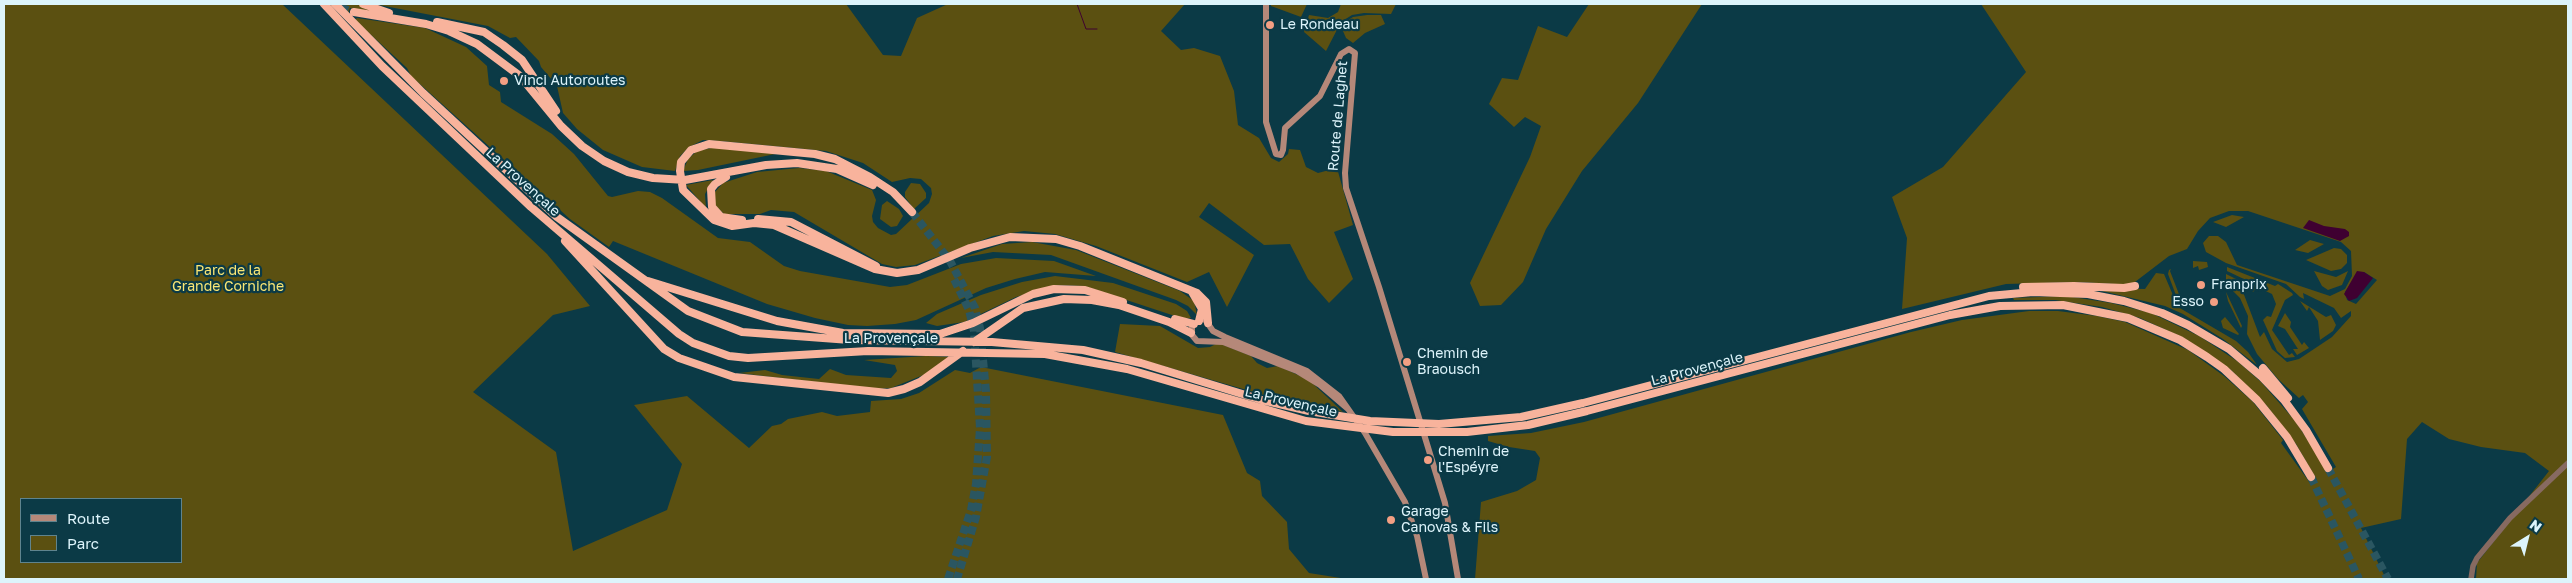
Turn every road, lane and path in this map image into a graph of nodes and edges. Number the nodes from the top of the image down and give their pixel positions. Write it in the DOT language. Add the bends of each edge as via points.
graph roads {
  1 [pos="324,4"];
  2 [pos="335,4"];
  3 [pos="363,4"];
  4 [pos="1266,4"];
  5 [pos="354,12"];
  6 [pos="752,168"];
  7 [pos="851,168"];
  8 [pos="668,178"];
  9 [pos="693,178"];
  10 [pos="545,219"];
  11 [pos="884,271"];
  12 [pos="642,279"];
  13 [pos="2135,286"];
  14 [pos="1191,290"];
  15 [pos="1989,296"];
  16 [pos="1197,322"];
  17 [pos="1210,327"];
  18 [pos="1191,333"];
  19 [pos="1208,340"];
  20 [pos="2263,368"];
  21 [pos="1348,410"];
  22 [pos="2306,430"];
  23 [pos="2568,463"];
  24 [pos="2328,468"];
  25 [pos="2311,477"];
  26 [pos="1426,579"];
  27 [pos="1458,579"];
  28 [pos="2471,579"];
  1 -- 10 [label="highway, La Provençale" via="382,66"];
  2 -- 12 [label="highway, La Provençale" via="423,93 544,205"];
  3 -- 8 [label="highway" via="389,13 488,34 522,60 565,124 587,145 608,159"];
  4 -- 27 [label="main road, Route de Laghet" via="1266,122 1276,154 1283,150 1285,128 1320,96 1343,51 1355,53 1346,188 1445,503"];
  5 -- 8 [label="highway" via="426,24 471,40 520,76 561,126 588,152 628,172"];
  6 -- 7 [label="highway" via="797,162 837,169 878,188 910,213 886,187"];
  6 -- 9 [label="highway"];
  6 -- 11 [label="highway" via="724,177 711,189 712,207 721,217 791,222"];
  7 -- 9 [label="highway" via="816,159 781,158"];
  7 -- 11 [label="highway" via="815,154 709,144 698,146 685,156 679,178 688,196 720,223 732,226 774,225 862,265"];
  8 -- 9 [label="highway"];
  10 -- 18 [label="highway" via="664,348 679,358 741,378 868,392 896,391 934,373 1019,310 1058,299 1119,305 1175,324"];
  10 -- 25 [label="highway, La Provençale" via="679,334 693,343 729,356 748,358 849,351 1045,354 1109,364 1306,420 1412,433 1501,429 1587,412 1950,315 2000,306 2063,305 2128,318 2180,340 2207,357 2257,400 2287,438"];
  11 -- 14 [label="highway" via="918,270 981,244 1010,237 1040,236 1080,246"];
  12 -- 15 [label="highway, La Provençale" via="694,315 742,332 850,340 1047,346 1099,353 1295,408 1335,416 1392,423 1439,424 1500,419 1583,403"];
  12 -- 16 [label="highway" via="768,319 843,333 940,334 967,326 1033,294 1060,288 1096,293 1182,322"];
  13 -- 15 [label="highway" via="2032,286"];
  14 -- 16 [label="highway" via="1202,309"];
  14 -- 17 [label="highway" via="1206,302"];
  15 -- 22 [label="highway, La Provençale" via="2033,292 2088,294 2124,301 2174,318 2246,363 2284,400"];
  16 -- 17 [label="main road"];
  16 -- 18 [label="main road"];
  17 -- 19 [label="main road"];
  17 -- 21 [label="main road" via="1307,371 1335,391"];
  18 -- 19 [label="main road" via="1197,341"];
  19 -- 21 [label="main road" via="1223,342 1297,370 1320,384"];
  20 -- 22 [label="highway" via="2298,410"];
  21 -- 26 [label="main road" via="1405,502 1414,525"];
  22 -- 24 [label="highway, La Provençale"];
  23 -- 28 [label="street" via="2510,518 2477,558"];
}
